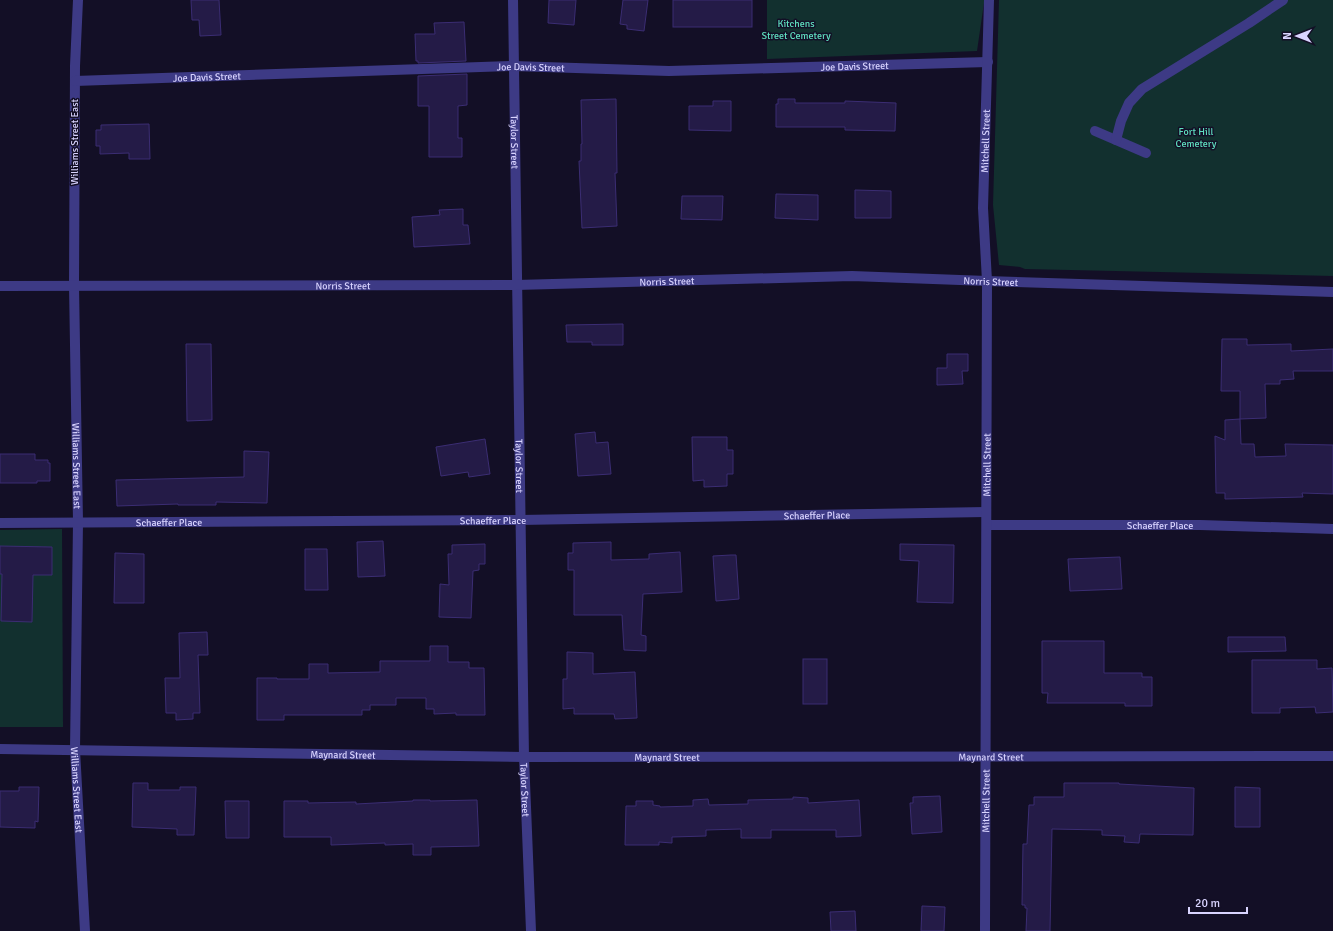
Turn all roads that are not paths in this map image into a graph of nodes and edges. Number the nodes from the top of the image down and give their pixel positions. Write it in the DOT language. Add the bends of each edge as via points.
graph roads {
  1 [pos="78,0"];
  2 [pos="513,0"];
  3 [pos="989,0"];
  4 [pos="1283,0"];
  5 [pos="988,62"];
  6 [pos="513,66"];
  7 [pos="75,81"];
  8 [pos="1096,131"];
  9 [pos="1116,140"];
  10 [pos="1146,153"];
  11 [pos="987,281"];
  12 [pos="516,285"];
  13 [pos="0,286"];
  14 [pos="74,286"];
  15 [pos="1333,292"];
  16 [pos="986,512"];
  17 [pos="520,520"];
  18 [pos="78,522"];
  19 [pos="0,523"];
  20 [pos="987,524"];
  21 [pos="1333,529"];
  22 [pos="0,749"];
  23 [pos="75,750"];
  24 [pos="986,756"];
  25 [pos="1333,756"];
  26 [pos="524,757"];
  27 [pos="85,931"];
  28 [pos="531,931"];
  29 [pos="985,931"];
  1 -- 7 [label="street, Williams Street East"];
  2 -- 6 [label="street, Taylor Street"];
  3 -- 5 [label="street, Mitchell Street"];
  4 -- 9 [label="street" via="1142,89 1129,102"];
  5 -- 6 [label="street, Joe Davis Street" via="669,71"];
  5 -- 11 [label="street, Mitchell Street" via="983,208"];
  6 -- 7 [label="street, Joe Davis Street"];
  6 -- 12 [label="street, Taylor Street"];
  7 -- 14 [label="street, Williams Street East"];
  8 -- 9 [label="street"];
  9 -- 10 [label="street"];
  11 -- 12 [label="street, Norris Street" via="852,276"];
  11 -- 15 [label="street, Norris Street"];
  11 -- 16 [label="street, Mitchell Street"];
  12 -- 14 [label="street, Norris Street"];
  12 -- 17 [label="street, Taylor Street"];
  13 -- 14 [label="street, Norris Street"];
  14 -- 18 [label="street, Williams Street East"];
  16 -- 17 [label="street, Schaeffer Place"];
  16 -- 20 [label="street, Mitchell Street"];
  17 -- 18 [label="street, Schaeffer Place"];
  17 -- 26 [label="street, Taylor Street"];
  18 -- 19 [label="street, Schaeffer Place"];
  18 -- 23 [label="street, Williams Street East"];
  20 -- 21 [label="street, Schaeffer Place" via="1200,525"];
  20 -- 24 [label="street, Mitchell Street"];
  22 -- 23 [label="street, Maynard Street"];
  23 -- 26 [label="street, Maynard Street"];
  23 -- 27 [label="street, Williams Street East"];
  24 -- 25 [label="street, Maynard Street"];
  24 -- 26 [label="street, Maynard Street"];
  24 -- 29 [label="street, Mitchell Street"];
  26 -- 28 [label="street, Taylor Street"];
}
